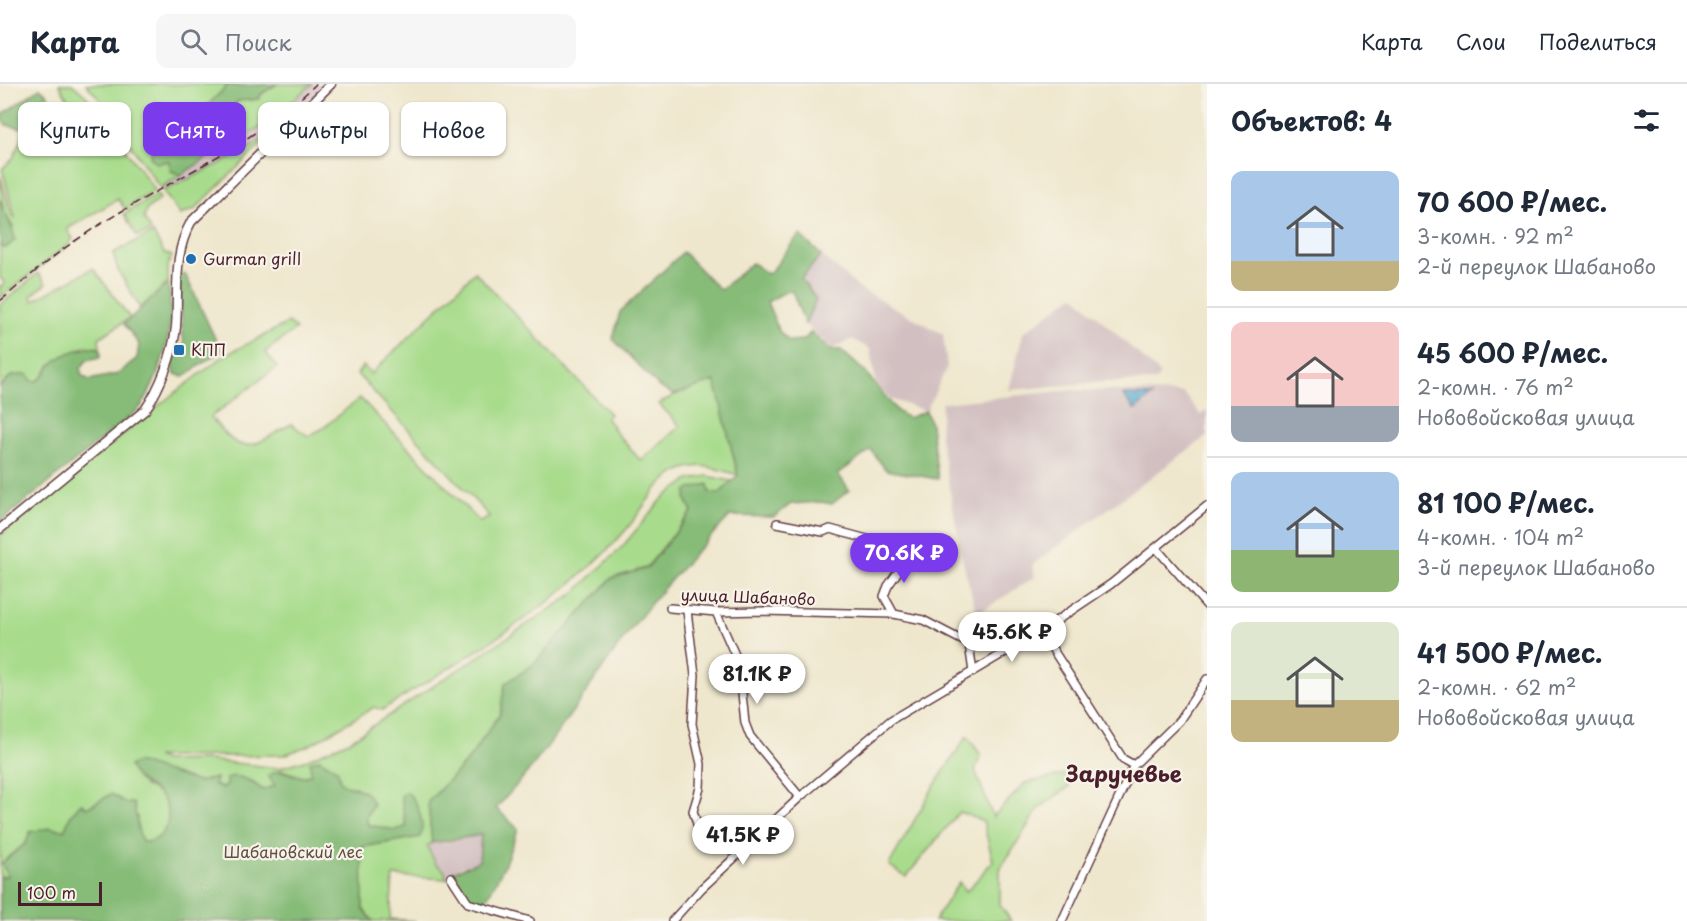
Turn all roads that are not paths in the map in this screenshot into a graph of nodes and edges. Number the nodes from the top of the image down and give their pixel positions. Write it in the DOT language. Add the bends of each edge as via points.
graph roads {
  1 [pos="331,84"];
  2 [pos="1207,506"];
  3 [pos="777,523"];
  4 [pos="0,529"];
  5 [pos="1156,548"];
  6 [pos="1207,606"];
  7 [pos="670,608"];
  8 [pos="687,611"];
  9 [pos="716,612"];
  10 [pos="894,614"];
  11 [pos="1041,631"];
  12 [pos="973,672"];
  13 [pos="1207,679"];
  14 [pos="1134,765"];
  15 [pos="800,797"];
  16 [pos="738,854"];
  17 [pos="451,877"];
  18 [pos="530,921"];
  19 [pos="672,921"];
  20 [pos="1062,921"];
  1 -- 4 [label="main road" via="191,222 178,251 172,344 159,387 145,410"];
  2 -- 5 [label="street"];
  3 -- 10 [label="street" via="823,532 830,529 882,543 889,541 909,556 885,596"];
  5 -- 6 [label="street"];
  5 -- 11 [label="street"];
  7 -- 8 [label="street, улица Шабаново"];
  8 -- 9 [label="street, улица Шабаново"];
  8 -- 16 [label="street" via="695,675 692,724 701,764 700,788 693,811 698,827 708,837"];
  9 -- 10 [label="street, улица Шабаново"];
  9 -- 15 [label="street" via="739,664 750,736"];
  10 -- 12 [label="street, улица Шабаново" via="923,620 969,644"];
  11 -- 12 [label="street"];
  11 -- 14 [label="street" via="1123,759"];
  12 -- 15 [label="street" via="891,720"];
  13 -- 14 [label="street" via="1179,721"];
  14 -- 20 [label="street"];
  15 -- 16 [label="street"];
  16 -- 19 [label="street"];
  17 -- 18 [label="street" via="468,903"];
}
